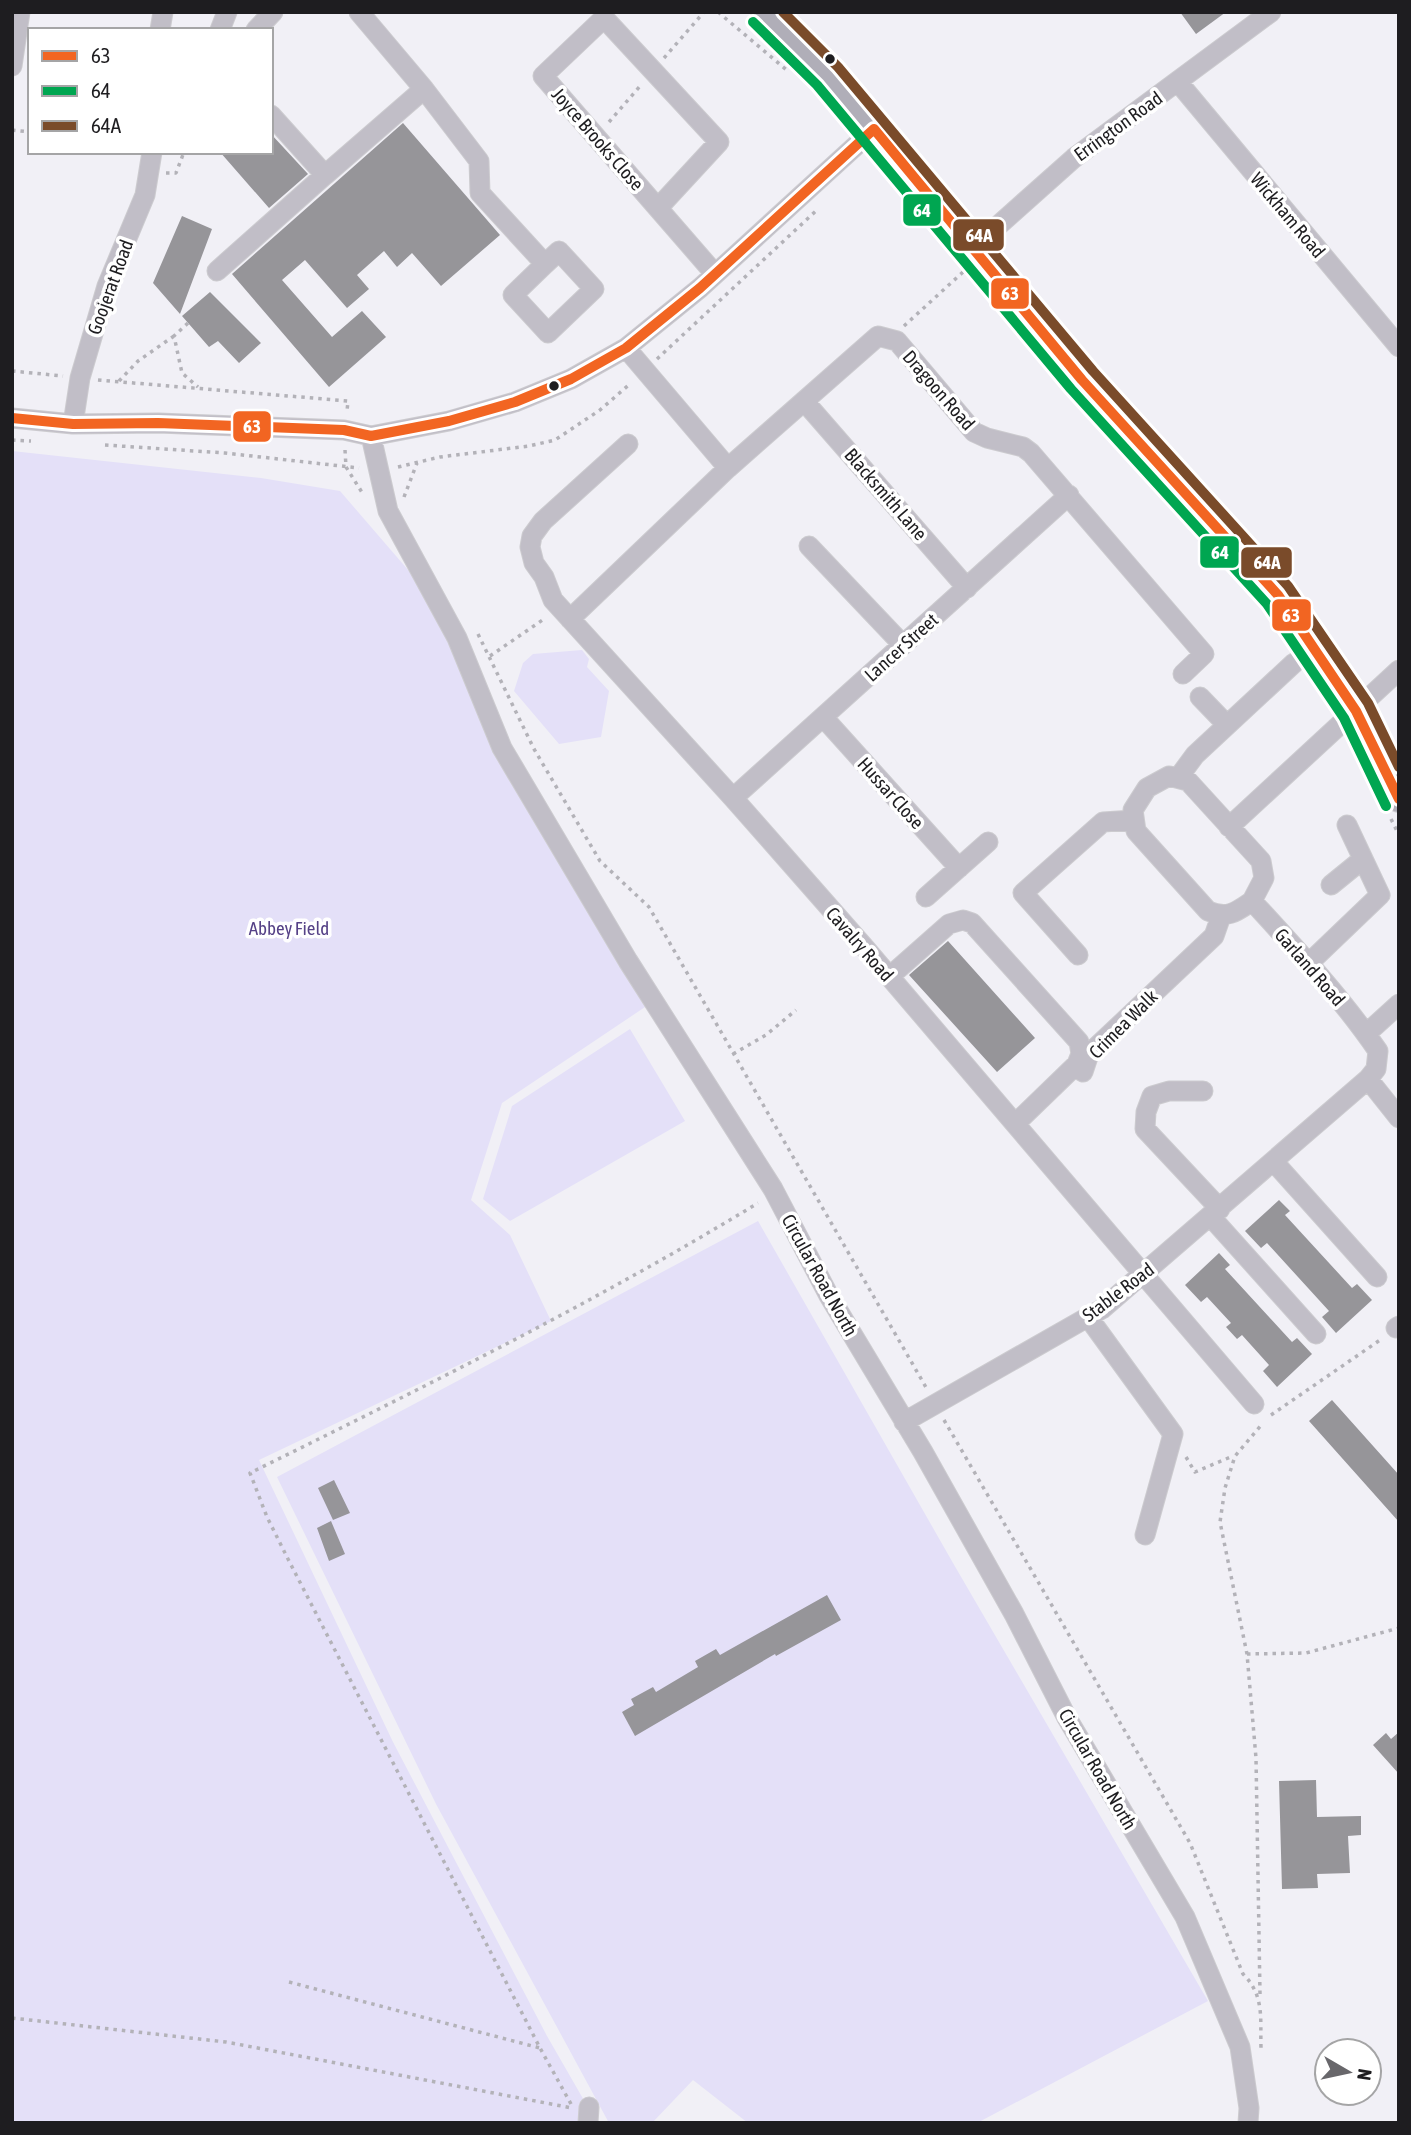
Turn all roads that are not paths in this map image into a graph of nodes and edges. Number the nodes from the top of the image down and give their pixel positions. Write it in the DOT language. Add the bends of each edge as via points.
graph roads {
  1 [pos="20,12"];
  2 [pos="273,12"];
  3 [pos="359,12"];
  4 [pos="763,12"];
  5 [pos="1271,12"];
  6 [pos="258,28"];
  7 [pos="12,66"];
  8 [pos="1178,82"];
  9 [pos="424,89"];
  10 [pos="273,117"];
  11 [pos="874,129"];
  12 [pos="152,154"];
  13 [pos="324,175"];
  14 [pos="658,208"];
  15 [pos="969,260"];
  16 [pos="545,264"];
  17 [pos="217,271"];
  18 [pos="715,274"];
  19 [pos="1399,347"];
  20 [pos="626,348"];
  21 [pos="804,401"];
  22 [pos="12,418"];
  23 [pos="73,424"];
  24 [pos="371,436"];
  25 [pos="628,444"];
  26 [pos="729,468"];
  27 [pos="1069,495"];
  28 [pos="809,545"];
  29 [pos="967,587"];
  30 [pos="561,609"];
  31 [pos="903,645"];
  32 [pos="1294,663"];
  33 [pos="1399,670"];
  34 [pos="1183,674"];
  35 [pos="1200,697"];
  36 [pos="1356,711"];
  37 [pos="823,718"];
  38 [pos="1227,725"];
  39 [pos="1178,778"];
  40 [pos="733,798"];
  41 [pos="1399,800"];
  42 [pos="1134,820"];
  43 [pos="1347,825"];
  44 [pos="1229,827"];
  45 [pos="988,842"];
  46 [pos="1363,859"];
  47 [pos="959,868"];
  48 [pos="1331,885"];
  49 [pos="926,897"];
  50 [pos="1252,901"];
  51 [pos="1221,916"];
  52 [pos="1078,955"];
  53 [pos="1308,964"];
  54 [pos="889,977"];
  55 [pos="1399,1004"];
  56 [pos="1366,1034"];
  57 [pos="1368,1079"];
  58 [pos="1203,1091"];
  59 [pos="1399,1118"];
  60 [pos="1019,1126"];
  61 [pos="1275,1162"];
  62 [pos="1216,1213"];
  63 [pos="1143,1275"];
  64 [pos="1377,1277"];
  65 [pos="1088,1317"];
  66 [pos="1316,1334"];
  67 [pos="1254,1404"];
  68 [pos="904,1422"];
  69 [pos="1145,1535"];
  70 [pos="1248,2123"];
  1 -- 7 [label="street"];
  2 -- 6 [label="street"];
  3 -- 9 [label="street"];
  4 -- 11 [label="main road"];
  5 -- 8 [label="street, Errington Road"];
  8 -- 15 [label="street, Errington Road" via="1074,158"];
  8 -- 19 [label="street, Wickham Road"];
  9 -- 13 [label="street"];
  9 -- 16 [label="street" via="479,162 481,194"];
  10 -- 13 [label="street"];
  11 -- 15 [label="main road"];
  11 -- 18 [label="street"];
  12 -- 23 [label="street, Goojerat Road" via="145,195 107,286 79,378"];
  13 -- 17 [label="street"];
  14 -- 14 [label="street, Joyce Brooks Close" via="543,76 604,18 719,142"];
  14 -- 18 [label="street, Joyce Brooks Close"];
  15 -- 36 [label="main road" via="1278,595"];
  18 -- 20 [label="street"];
  20 -- 24 [label="street" via="571,379 515,402"];
  20 -- 26 [label="street"];
  21 -- 26 [label="street, Dragoon Road"];
  21 -- 27 [label="street, Dragoon Road" via="878,336 897,341 974,432 1023,447"];
  21 -- 29 [label="street, Blacksmith Lane"];
  22 -- 23 [label="street"];
  23 -- 24 [label="street" via="304,428"];
  24 -- 68 [label="street, Circular Road North" via="388,511 457,638 502,748 628,961 773,1189 828,1294"];
  25 -- 30 [label="street, Cavalry Road" via="532,536 534,563"];
  26 -- 30 [label="street"];
  27 -- 29 [label="street, Lancer Street"];
  27 -- 34 [label="street, Dragoon Road" via="1204,654"];
  28 -- 31 [label="street"];
  29 -- 31 [label="street, Lancer Street"];
  30 -- 40 [label="street, Cavalry Road"];
  31 -- 37 [label="street, Lancer Street"];
  32 -- 38 [label="street"];
  33 -- 36 [label="street"];
  35 -- 38 [label="street"];
  36 -- 41 [label="main road"];
  36 -- 44 [label="street"];
  37 -- 40 [label="street, Lancer Street"];
  37 -- 47 [label="street, Hussar Close"];
  38 -- 39 [label="street"];
  39 -- 42 [label="street" via="1169,776 1147,788 1133,810"];
  39 -- 44 [label="street" via="1188,781"];
  40 -- 54 [label="street, Cavalry Road"];
  42 -- 51 [label="street" via="1136,831 1154,851 1209,911"];
  42 -- 52 [label="street" via="1102,822 1023,893"];
  43 -- 46 [label="street"];
  44 -- 50 [label="street" via="1261,861 1264,878"];
  45 -- 47 [label="street"];
  46 -- 48 [label="street"];
  46 -- 53 [label="street" via="1380,895"];
  47 -- 49 [label="street"];
  50 -- 51 [label="street"];
  50 -- 53 [label="street, Garland Road"];
  51 -- 60 [label="street, Crimea Walk" via="1214,936 1089,1054 1082,1074"];
  53 -- 56 [label="street, Garland Road"];
  54 -- 60 [label="street, Cavalry Road"];
  54 -- 60 [label="street" via="949,924 972,923 1079,1042 1077,1064"];
  55 -- 56 [label="street"];
  56 -- 57 [label="street, Garland Road" via="1378,1051 1376,1069"];
  57 -- 59 [label="street"];
  57 -- 61 [label="street, Stable Road"];
  58 -- 62 [label="street" via="1152,1096 1145,1129"];
  60 -- 63 [label="street, Cavalry Road"];
  61 -- 62 [label="street, Stable Road"];
  61 -- 64 [label="street"];
  62 -- 63 [label="street, Stable Road"];
  62 -- 66 [label="street"];
  63 -- 65 [label="street, Stable Road"];
  63 -- 67 [label="street, Cavalry Road"];
  65 -- 68 [label="street, Stable Road"];
  65 -- 69 [label="street" via="1172,1434"];
  68 -- 70 [label="street, Circular Road North" via="1068,1718 1185,1917 1240,2047"];
}
